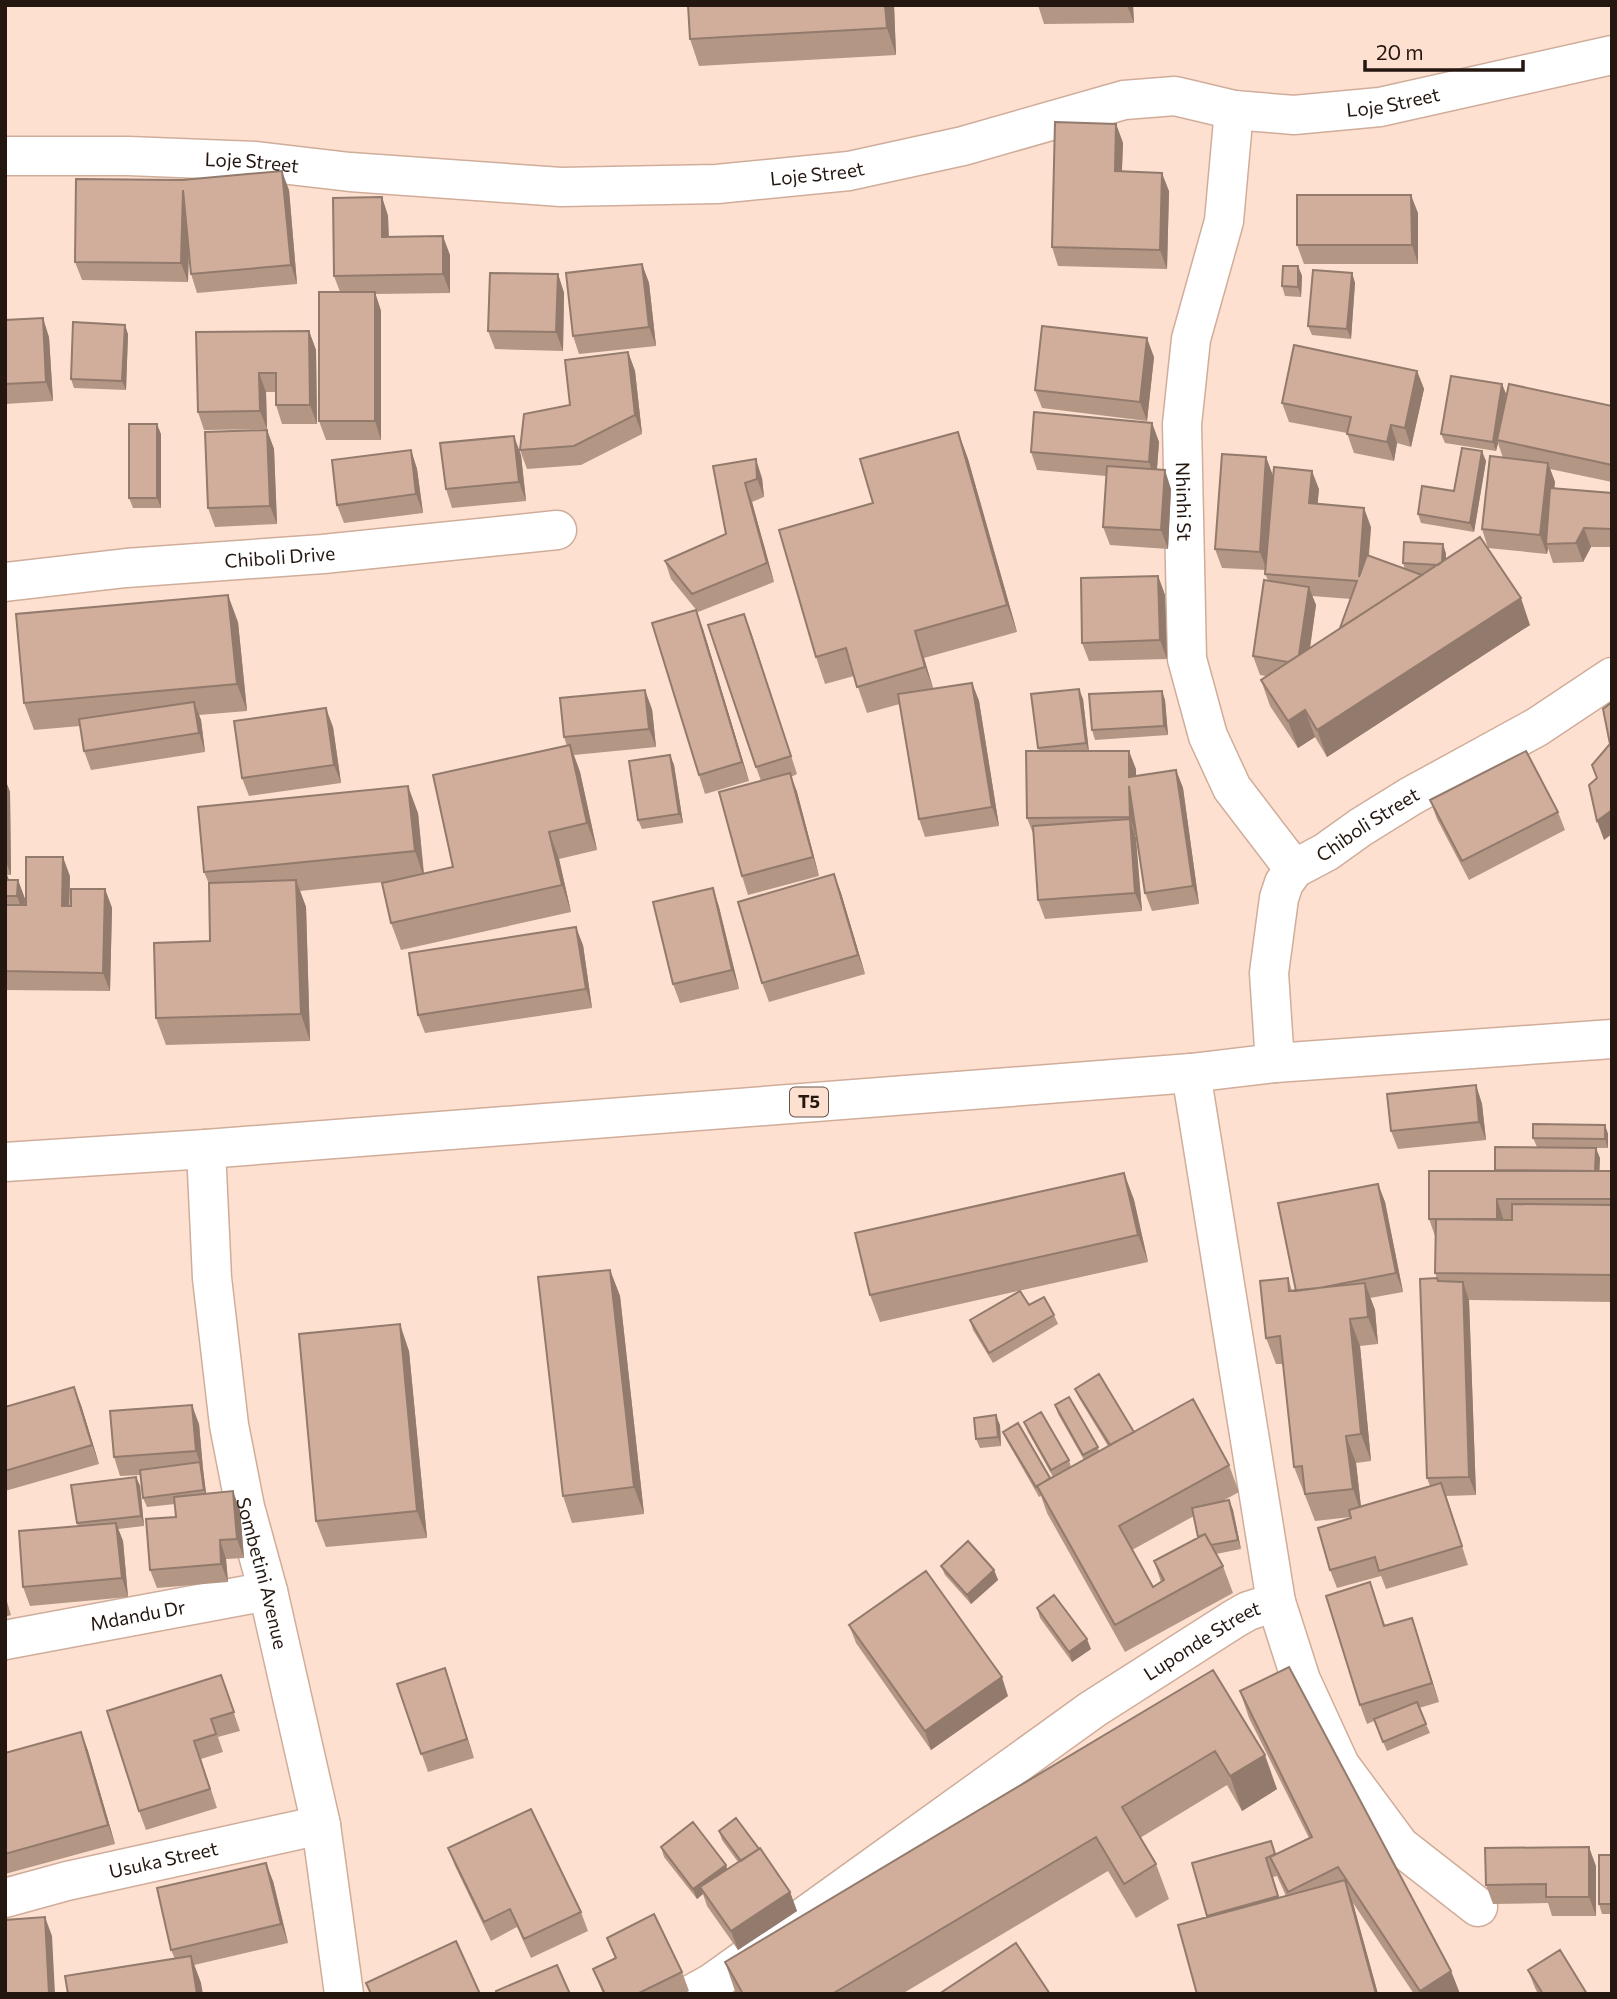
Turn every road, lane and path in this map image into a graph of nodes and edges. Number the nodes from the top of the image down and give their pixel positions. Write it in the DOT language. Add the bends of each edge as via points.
graph roads {
  1 [pos="1612,55"];
  2 [pos="1234,110"];
  3 [pos="5,156"];
  4 [pos="556,530"];
  5 [pos="5,582"];
  6 [pos="1612,677"];
  7 [pos="1294,869"];
  8 [pos="1612,1039"];
  9 [pos="1275,1063"];
  10 [pos="1191,1073"];
  11 [pos="206,1149"];
  12 [pos="5,1162"];
  13 [pos="268,1591"];
  14 [pos="1276,1602"];
  15 [pos="5,1640"];
  16 [pos="321,1825"];
  17 [pos="5,1898"];
  18 [pos="1478,1907"];
  19 [pos="344,1994"];
  20 [pos="692,1994"];
  1 -- 2 [label="main road, Loje Street" via="1380,107 1294,115"];
  2 -- 3 [label="main road, Loje Street" via="1175,96 1124,100 963,146 849,171 717,184 561,187 256,161"];
  2 -- 7 [label="main road, Nhinhi St" via="1224,221 1191,339 1182,424 1187,659 1208,736 1232,788"];
  4 -- 5 [label="main road, Chiboli Drive"];
  6 -- 7 [label="main road, Chiboli Street" via="1538,727 1411,796"];
  7 -- 9 [label="main road, Chiboli Street" via="1279,898 1269,973"];
  8 -- 9 [label="main road, T5"];
  9 -- 10 [label="main road, T5"];
  10 -- 11 [label="main road, T5"];
  10 -- 14 [label="main road, Luponde Street"];
  11 -- 12 [label="main road, T5"];
  11 -- 13 [label="main road, Sombetini Avenue" via="212,1278 229,1425"];
  13 -- 15 [label="main road, Mdandu Dr"];
  13 -- 16 [label="main road, Sombetini Avenue"];
  14 -- 18 [label="main road" via="1301,1680 1340,1765 1400,1846"];
  14 -- 20 [label="main road, Luponde Street" via="1234,1619 1093,1709"];
  16 -- 17 [label="main road, Usuka Street"];
  16 -- 19 [label="main road, Sombetini Avenue"];
}
